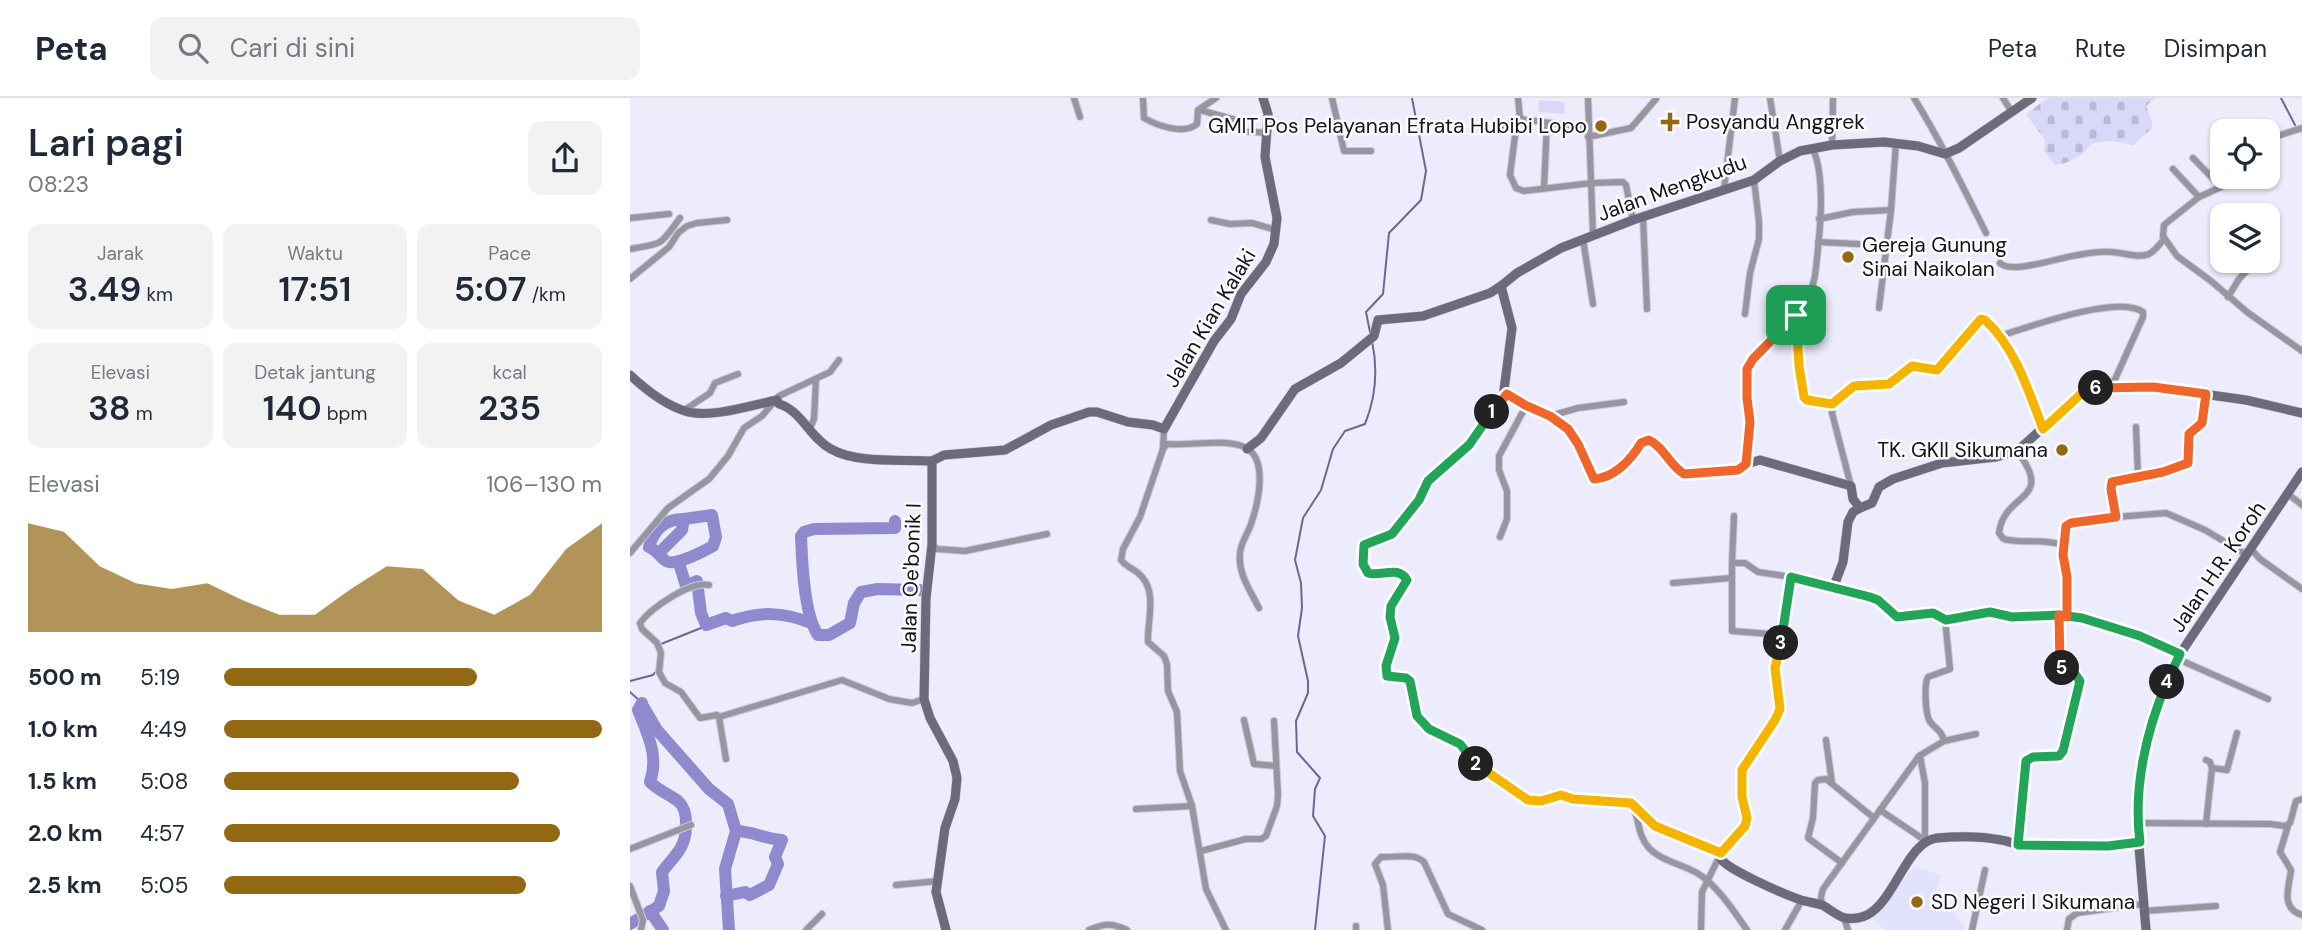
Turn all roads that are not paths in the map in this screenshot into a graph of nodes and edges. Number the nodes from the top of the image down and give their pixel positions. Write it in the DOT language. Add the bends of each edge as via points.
graph roads {
  1 [pos="1074,98"];
  2 [pos="1143,98"];
  3 [pos="1216,98"];
  4 [pos="1263,98"];
  5 [pos="1332,98"];
  6 [pos="1518,98"];
  7 [pos="1588,98"];
  8 [pos="1735,98"];
  9 [pos="1770,98"];
  10 [pos="1833,98"];
  11 [pos="1914,98"];
  12 [pos="2003,98"];
  13 [pos="2032,98"];
  14 [pos="1656,99"];
  15 [pos="1198,110"];
  16 [pos="2011,111"];
  17 [pos="1080,117"];
  18 [pos="1518,120"];
  19 [pos="1548,123"];
  20 [pos="1499,128"];
  21 [pos="1588,128"];
  22 [pos="2302,128"];
  23 [pos="1267,133"];
  24 [pos="2280,135"];
  25 [pos="1588,137"];
  26 [pos="1896,143"];
  27 [pos="1832,145"];
  28 [pos="1813,149"];
  29 [pos="1371,151"];
  30 [pos="1945,154"];
  31 [pos="2193,158"];
  32 [pos="1780,161"];
  33 [pos="2173,169"];
  34 [pos="2210,174"];
  35 [pos="1754,180"];
  36 [pos="1592,183"];
  37 [pos="1544,188"];
  38 [pos="1724,189"];
  39 [pos="2214,189"];
  40 [pos="2199,197"];
  41 [pos="1891,210"];
  42 [pos="669,214"];
  43 [pos="1643,217"];
  44 [pos="630,218"];
  45 [pos="680,218"];
  46 [pos="1213,219"];
  47 [pos="1819,219"];
  48 [pos="727,220"];
  49 [pos="1633,220"];
  50 [pos="1276,230"];
  51 [pos="1986,233"];
  52 [pos="1593,235"];
  53 [pos="2164,239"];
  54 [pos="1583,240"];
  55 [pos="1818,242"];
  56 [pos="1858,244"];
  57 [pos="630,249"];
  58 [pos="2000,263"];
  59 [pos="2245,273"];
  60 [pos="630,279"];
  61 [pos="1501,286"];
  62 [pos="2228,297"];
  63 [pos="1593,303"];
  64 [pos="1879,308"];
  65 [pos="1647,309"];
  66 [pos="1745,314"];
  67 [pos="1796,315"];
  68 [pos="2000,336"];
  69 [pos="2302,351"];
  70 [pos="839,360"];
  71 [pos="738,374"];
  72 [pos="630,375"];
  73 [pos="816,379"];
  74 [pos="2112,386"];
  75 [pos="1507,394"];
  76 [pos="2206,394"];
  77 [pos="777,400"];
  78 [pos="1624,402"];
  79 [pos="1832,404"];
  80 [pos="1525,405"];
  81 [pos="683,411"];
  82 [pos="2302,414"];
  83 [pos="1550,416"];
  84 [pos="2136,427"];
  85 [pos="1164,429"];
  86 [pos="2043,429"];
  87 [pos="809,430"];
  88 [pos="1163,449"];
  89 [pos="1247,449"];
  90 [pos="2017,451"];
  91 [pos="932,461"];
  92 [pos="1746,464"];
  93 [pos="2302,472"];
  94 [pos="2138,477"];
  95 [pos="1851,486"];
  96 [pos="2288,494"];
  97 [pos="2302,505"];
  98 [pos="1860,508"];
  99 [pos="1734,516"];
  100 [pos="2116,517"];
  101 [pos="1047,534"];
  102 [pos="1500,537"];
  103 [pos="932,544"];
  104 [pos="2063,545"];
  105 [pos="2249,552"];
  106 [pos="630,554"];
  107 [pos="1732,563"];
  108 [pos="1791,577"];
  109 [pos="1731,578"];
  110 [pos="1673,583"];
  111 [pos="709,585"];
  112 [pos="1834,586"];
  113 [pos="2302,589"];
  114 [pos="1259,608"];
  115 [pos="2063,616"];
  116 [pos="1945,619"];
  117 [pos="1783,635"];
  118 [pos="2179,657"];
  119 [pos="2268,698"];
  120 [pos="924,699"];
  121 [pos="719,718"];
  122 [pos="1244,720"];
  123 [pos="1274,721"];
  124 [pos="2237,733"];
  125 [pos="1976,734"];
  126 [pos="1826,740"];
  127 [pos="1944,741"];
  128 [pos="1919,756"];
  129 [pos="726,759"];
  130 [pos="2206,760"];
  131 [pos="1276,766"];
  132 [pos="2212,768"];
  133 [pos="1832,783"];
  134 [pos="2302,799"];
  135 [pos="1192,806"];
  136 [pos="1634,807"];
  137 [pos="1136,808"];
  138 [pos="1880,810"];
  139 [pos="1874,818"];
  140 [pos="2137,823"];
  141 [pos="2206,824"];
  142 [pos="691,825"];
  143 [pos="2288,826"];
  144 [pos="1925,841"];
  145 [pos="2140,842"];
  146 [pos="2018,845"];
  147 [pos="630,849"];
  148 [pos="1201,851"];
  149 [pos="1721,853"];
  150 [pos="1842,863"];
  151 [pos="1985,870"];
  152 [pos="938,881"];
  153 [pos="1709,882"];
  154 [pos="896,885"];
  155 [pos="630,886"];
  156 [pos="632,897"];
  157 [pos="1802,900"];
  158 [pos="1822,905"];
  159 [pos="2216,906"];
  160 [pos="2144,907"];
  161 [pos="822,914"];
  162 [pos="2302,915"];
  163 [pos="1843,918"];
  164 [pos="640,930"];
  165 [pos="806,930"];
  166 [pos="946,930"];
  167 [pos="1089,930"];
  168 [pos="1127,930"];
  169 [pos="1226,930"];
  170 [pos="1388,930"];
  171 [pos="1482,930"];
  172 [pos="1701,930"];
  173 [pos="1747,930"];
  174 [pos="1785,930"];
  175 [pos="1849,930"];
  176 [pos="1972,930"];
  177 [pos="2067,930"];
  178 [pos="2146,930"];
  1 -- 17 [label="street"];
  2 -- 15 [label="street" via="1144,118 1164,127 1192,129"];
  3 -- 15 [label="street"];
  4 -- 23 [label="street, Jalan Kian Kalaki"];
  5 -- 29 [label="street" via="1344,151"];
  6 -- 18 [label="street"];
  7 -- 21 [label="street"];
  8 -- 38 [label="street"];
  9 -- 32 [label="street"];
  10 -- 27 [label="street"];
  11 -- 30 [label="street"];
  12 -- 16 [label="street"];
  13 -- 16 [label="street"];
  14 -- 25 [label="street" via="1631,128"];
  15 -- 23 [label="street" via="1236,120 1242,131"];
  16 -- 30 [label="street"];
  18 -- 19 [label="street"];
  18 -- 20 [label="street"];
  18 -- 37 [label="street" via="1511,162 1513,185 1520,190"];
  19 -- 21 [label="street"];
  19 -- 37 [label="street"];
  21 -- 25 [label="street"];
  22 -- 24 [label="street"];
  23 -- 50 [label="street, Jalan Kian Kalaki" via="1265,157"];
  25 -- 36 [label="street"];
  26 -- 27 [label="street, Jalan Mengkudu"];
  26 -- 30 [label="street, Jalan Mengkudu"];
  26 -- 41 [label="street"];
  27 -- 28 [label="street, Jalan Mengkudu"];
  28 -- 32 [label="street, Jalan Mengkudu"];
  28 -- 47 [label="street" via="1822,190"];
  30 -- 51 [label="street"];
  31 -- 34 [label="street"];
  32 -- 35 [label="street, Jalan Mengkudu"];
  33 -- 40 [label="street"];
  35 -- 38 [label="street, Jalan Mengkudu"];
  35 -- 66 [label="street" via="1759,239"];
  36 -- 37 [label="street"];
  36 -- 49 [label="street" via="1623,182"];
  36 -- 52 [label="street"];
  38 -- 43 [label="street, Jalan Mengkudu"];
  39 -- 40 [label="street"];
  40 -- 53 [label="street" via="2164,225"];
  41 -- 47 [label="street"];
  41 -- 64 [label="street"];
  42 -- 44 [label="street"];
  43 -- 49 [label="street, Jalan Mengkudu"];
  43 -- 65 [label="street"];
  45 -- 57 [label="street" via="666,239"];
  46 -- 50 [label="street"];
  47 -- 55 [label="street"];
  48 -- 60 [label="street" via="687,226"];
  49 -- 52 [label="street, Jalan Mengkudu"];
  50 -- 85 [label="street, Jalan Kian Kalaki" via="1271,253 1245,289"];
  52 -- 54 [label="street, Jalan Mengkudu"];
  53 -- 58 [label="street" via="2143,256 2094,252 2015,269"];
  53 -- 62 [label="street" via="2177,256"];
  54 -- 61 [label="street, Jalan Mengkudu" via="1545,256"];
  54 -- 63 [label="street"];
  55 -- 56 [label="street"];
  55 -- 67 [label="street" via="1812,288"];
  59 -- 62 [label="street"];
  61 -- 75 [label="street" via="1512,328 1503,382"];
  61 -- 89 [label="street, Jalan Mengkudu" via="1423,316 1380,319 1374,337 1341,363 1295,389 1261,438"];
  62 -- 69 [label="street"];
  67 -- 79 [label="street" via="1805,400"];
  67 -- 92 [label="street" via="1747,369 1750,422"];
  68 -- 74 [label="street" via="2073,313 2138,308 2143,317"];
  68 -- 79 [label="street" via="1980,320 1937,370 1912,366 1889,384 1854,386"];
  68 -- 86 [label="street"];
  70 -- 73 [label="street" via="834,370"];
  71 -- 81 [label="street" via="715,383 710,393"];
  72 -- 81 [label="street"];
  73 -- 77 [label="street"];
  73 -- 87 [label="street"];
  74 -- 76 [label="street"];
  74 -- 86 [label="street" via="2085,391"];
  75 -- 80 [label="street"];
  75 -- 136 [label="street" via="1469,445 1428,481 1392,534 1364,545 1363,564 1368,573 1394,571 1407,580 1391,606 1395,638 1387,676 1410,681 1417,716 1423,723 1460,744 1479,767 1523,798 1541,801 1561,795 1628,802"];
  76 -- 82 [label="street"];
  76 -- 94 [label="street" via="2202,423 2189,434 2188,463"];
  77 -- 81 [label="street" via="730,410"];
  77 -- 87 [label="street"];
  77 -- 106 [label="street" via="744,428 709,479 668,508"];
  78 -- 83 [label="street"];
  79 -- 95 [label="street"];
  80 -- 83 [label="street"];
  80 -- 102 [label="street" via="1499,456 1507,491 1507,520"];
  83 -- 92 [label="street" via="1573,436 1594,479 1623,466 1641,443 1649,440 1684,474 1738,470"];
  84 -- 94 [label="street"];
  85 -- 88 [label="street"];
  85 -- 91 [label="street" via="1089,412 1051,425 1005,450 944,455"];
  86 -- 90 [label="street"];
  87 -- 91 [label="street" via="832,450 852,457"];
  88 -- 89 [label="street" via="1167,444 1232,444"];
  88 -- 135 [label="street" via="1121,560 1147,583 1148,642 1167,664 1168,691 1178,720 1180,771"];
  89 -- 114 [label="street" via="1258,463 1260,489 1240,551 1240,570"];
  90 -- 98 [label="street" via="1942,463 1893,479 1882,484 1872,503"];
  90 -- 104 [label="street" via="2029,469 2031,483 2023,499 2005,513 2001,536"];
  91 -- 103 [label="street, Jalan Oe'bonik I"];
  92 -- 95 [label="street" via="1760,460"];
  93 -- 96 [label="street, Jalan H.R. Koroh"];
  94 -- 100 [label="street" via="2111,485"];
  95 -- 98 [label="street"];
  96 -- 97 [label="street"];
  96 -- 105 [label="street, Jalan H.R. Koroh"];
  98 -- 112 [label="street" via="1848,522 1843,562"];
  99 -- 107 [label="street"];
  100 -- 104 [label="street" via="2068,524"];
  100 -- 105 [label="street" via="2166,513"];
  101 -- 103 [label="street" via="965,551 937,549"];
  103 -- 120 [label="street, Jalan Oe'bonik I"];
  104 -- 115 [label="street" via="2067,577"];
  105 -- 113 [label="street"];
  105 -- 118 [label="street, Jalan H.R. Koroh"];
  107 -- 108 [label="street"];
  107 -- 109 [label="street"];
  108 -- 112 [label="street"];
  108 -- 117 [label="street"];
  109 -- 110 [label="street"];
  109 -- 117 [label="street" via="1733,632"];
  111 -- 121 [label="street" via="702,583 668,599 640,623 657,643 659,672 665,683 681,692 700,718"];
  112 -- 116 [label="street" via="1878,600 1897,617 1929,613"];
  115 -- 116 [label="street" via="2012,617 1990,612"];
  115 -- 118 [label="street" via="2124,630"];
  115 -- 146 [label="street" via="2060,667 2073,671 2080,681 2063,751 2059,756 2026,761"];
  116 -- 127 [label="street" via="1950,669 1928,677 1925,683 1928,717"];
  117 -- 149 [label="street" via="1775,668 1780,700 1775,720 1742,770 1745,826"];
  118 -- 119 [label="street"];
  118 -- 140 [label="street, Jalan H.R. Koroh" via="2159,702 2145,755"];
  120 -- 121 [label="street" via="912,704 889,699 842,680"];
  120 -- 152 [label="street, Jalan Oe'bonik I" via="953,761 958,788 945,828"];
  121 -- 129 [label="street"];
  122 -- 131 [label="street" via="1254,764"];
  123 -- 131 [label="street"];
  124 -- 132 [label="street" via="2227,770"];
  125 -- 127 [label="street"];
  126 -- 133 [label="street"];
  127 -- 128 [label="street"];
  128 -- 138 [label="street"];
  128 -- 144 [label="street" via="1925,783"];
  130 -- 132 [label="street"];
  131 -- 148 [label="street" via="1277,806 1266,836"];
  132 -- 141 [label="street"];
  133 -- 139 [label="street"];
  133 -- 150 [label="street" via="1822,778 1815,783 1807,836"];
  134 -- 143 [label="street" via="2296,801"];
  135 -- 137 [label="street"];
  135 -- 148 [label="street"];
  136 -- 149 [label="street" via="1655,826"];
  136 -- 153 [label="street" via="1638,830 1650,849"];
  138 -- 139 [label="street"];
  138 -- 144 [label="street"];
  139 -- 150 [label="street"];
  140 -- 141 [label="street"];
  140 -- 145 [label="street, Jalan H.R. Koroh"];
  141 -- 143 [label="street"];
  142 -- 147 [label="street"];
  143 -- 162 [label="street" via="2280,852 2291,870 2289,907"];
  144 -- 146 [label="street" via="1967,837"];
  144 -- 163 [label="street" via="1876,908 1859,917"];
  145 -- 146 [label="street"];
  145 -- 160 [label="street, Jalan H.R. Koroh"];
  148 -- 169 [label="street" via="1206,889"];
  149 -- 153 [label="street"];
  149 -- 157 [label="street" via="1726,866"];
  150 -- 158 [label="street" via="1823,889"];
  151 -- 176 [label="street"];
  152 -- 154 [label="street"];
  152 -- 166 [label="street, Jalan Oe'bonik I" via="937,901"];
  153 -- 172 [label="street" via="1702,892"];
  153 -- 173 [label="street"];
  155 -- 156 [label="street"];
  156 -- 164 [label="street" via="643,920"];
  157 -- 158 [label="street"];
  157 -- 174 [label="street"];
  158 -- 163 [label="street"];
  159 -- 160 [label="street"];
  160 -- 177 [label="street" via="2077,913 2069,919"];
  160 -- 178 [label="street, Jalan H.R. Koroh"];
  161 -- 165 [label="street"];
  163 -- 175 [label="street"];
  167 -- 168 [label="street" via="1104,923"];
  170 -- 171 [label="street" via="1383,885 1375,864 1381,857 1412,856 1424,862 1448,914"];
}
